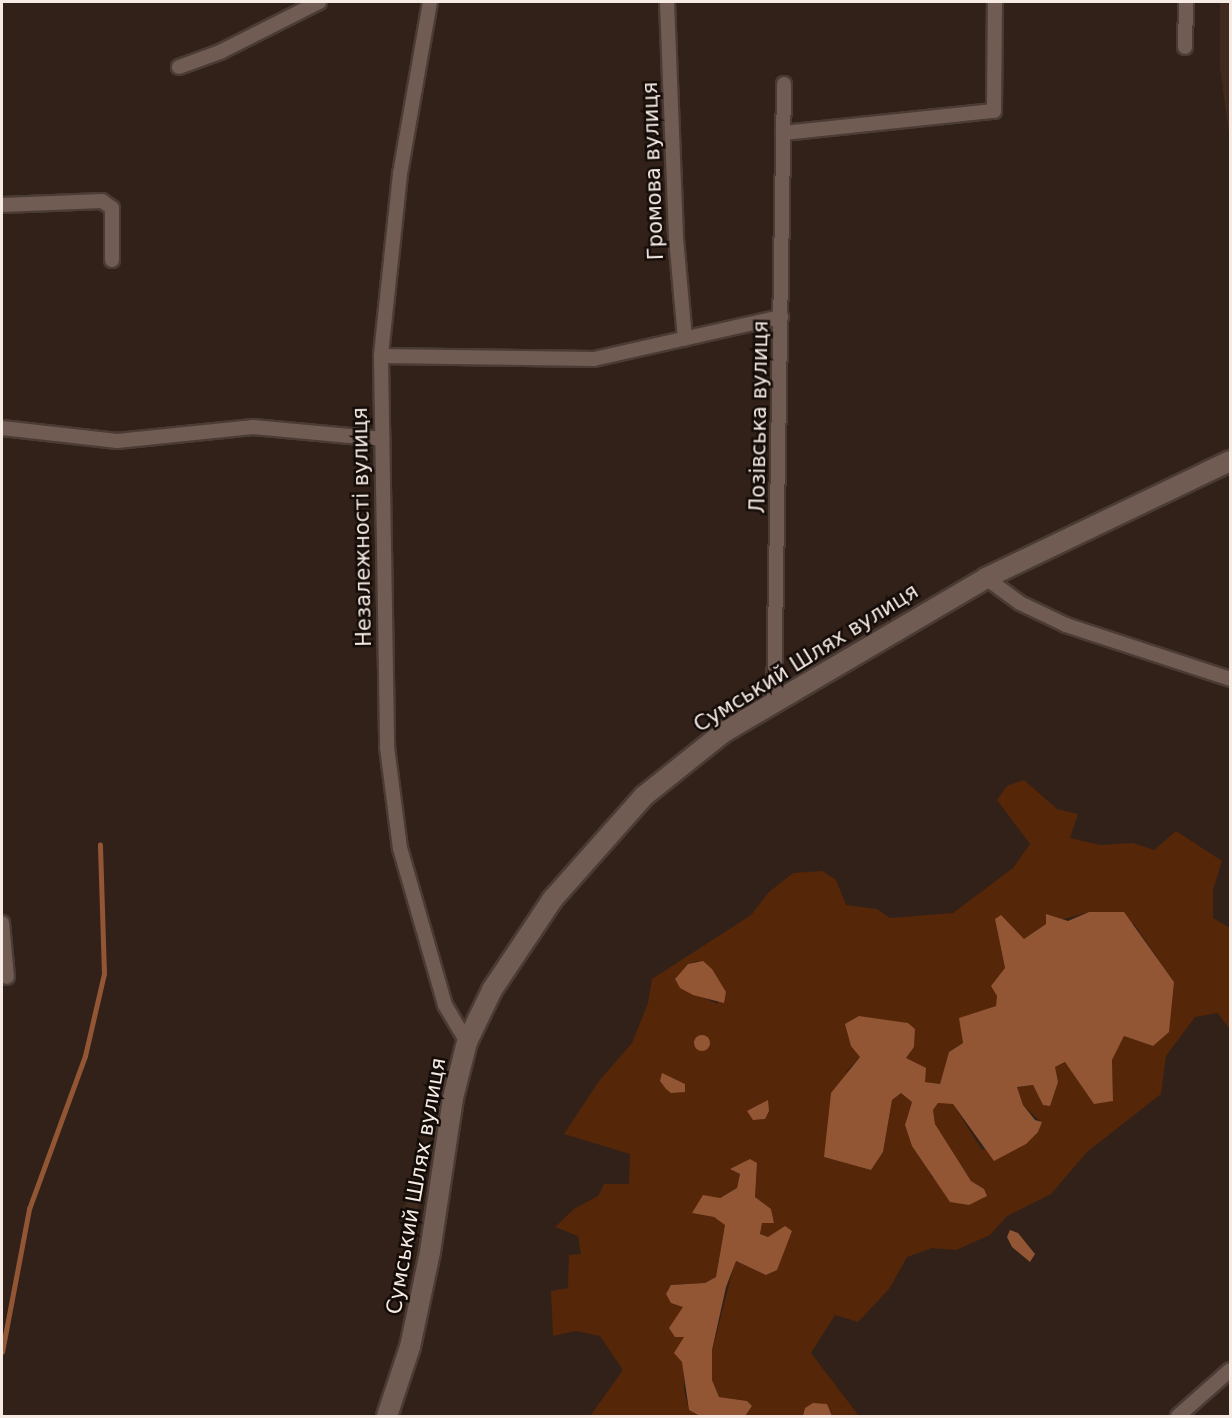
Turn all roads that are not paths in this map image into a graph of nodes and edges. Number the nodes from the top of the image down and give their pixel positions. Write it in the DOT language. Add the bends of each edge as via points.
graph roads {
  1 [pos="319,2"];
  2 [pos="430,2"];
  3 [pos="667,2"];
  4 [pos="995,2"];
  5 [pos="1186,2"];
  6 [pos="1185,47"];
  7 [pos="180,67"];
  8 [pos="784,84"];
  9 [pos="783,133"];
  10 [pos="2,205"];
  11 [pos="112,260"];
  12 [pos="782,317"];
  13 [pos="685,339"];
  14 [pos="381,356"];
  15 [pos="2,428"];
  16 [pos="382,439"];
  17 [pos="1230,461"];
  18 [pos="986,578"];
  19 [pos="1230,679"];
  20 [pos="774,701"];
  21 [pos="2,922"];
  22 [pos="7,977"];
  23 [pos="467,1042"];
  24 [pos="1230,1370"];
  25 [pos="387,1416"];
  26 [pos="1182,1416"];
  1 -- 7 [label="street" via="220,52"];
  2 -- 14 [label="street, Незалежності вулиця" via="400,174"];
  3 -- 13 [label="street, Громова вулиця" via="676,238"];
  4 -- 9 [label="street" via="993,111"];
  5 -- 6 [label="street"];
  8 -- 9 [label="street, Лозівська вулиця"];
  9 -- 12 [label="street, Лозівська вулиця"];
  10 -- 11 [label="street" via="102,201 112,208"];
  12 -- 13 [label="street"];
  12 -- 20 [label="street, Лозівська вулиця"];
  13 -- 14 [label="street" via="594,359"];
  14 -- 16 [label="street, Незалежності вулиця"];
  15 -- 16 [label="street" via="117,441 253,427"];
  16 -- 23 [label="street, Незалежності вулиця" via="387,747 400,848 446,1005"];
  17 -- 18 [label="main road, Сумський Шлях вулиця"];
  18 -- 19 [label="street" via="1020,603 1066,625"];
  18 -- 20 [label="main road, Сумський Шлях вулиця"];
  20 -- 23 [label="main road, Сумський Шлях вулиця" via="724,732 644,796 552,900 492,990"];
  21 -- 22 [label="street"];
  23 -- 25 [label="main road, Сумський Шлях вулиця" via="453,1098 430,1252 410,1347"];
  24 -- 26 [label="street"];
}
